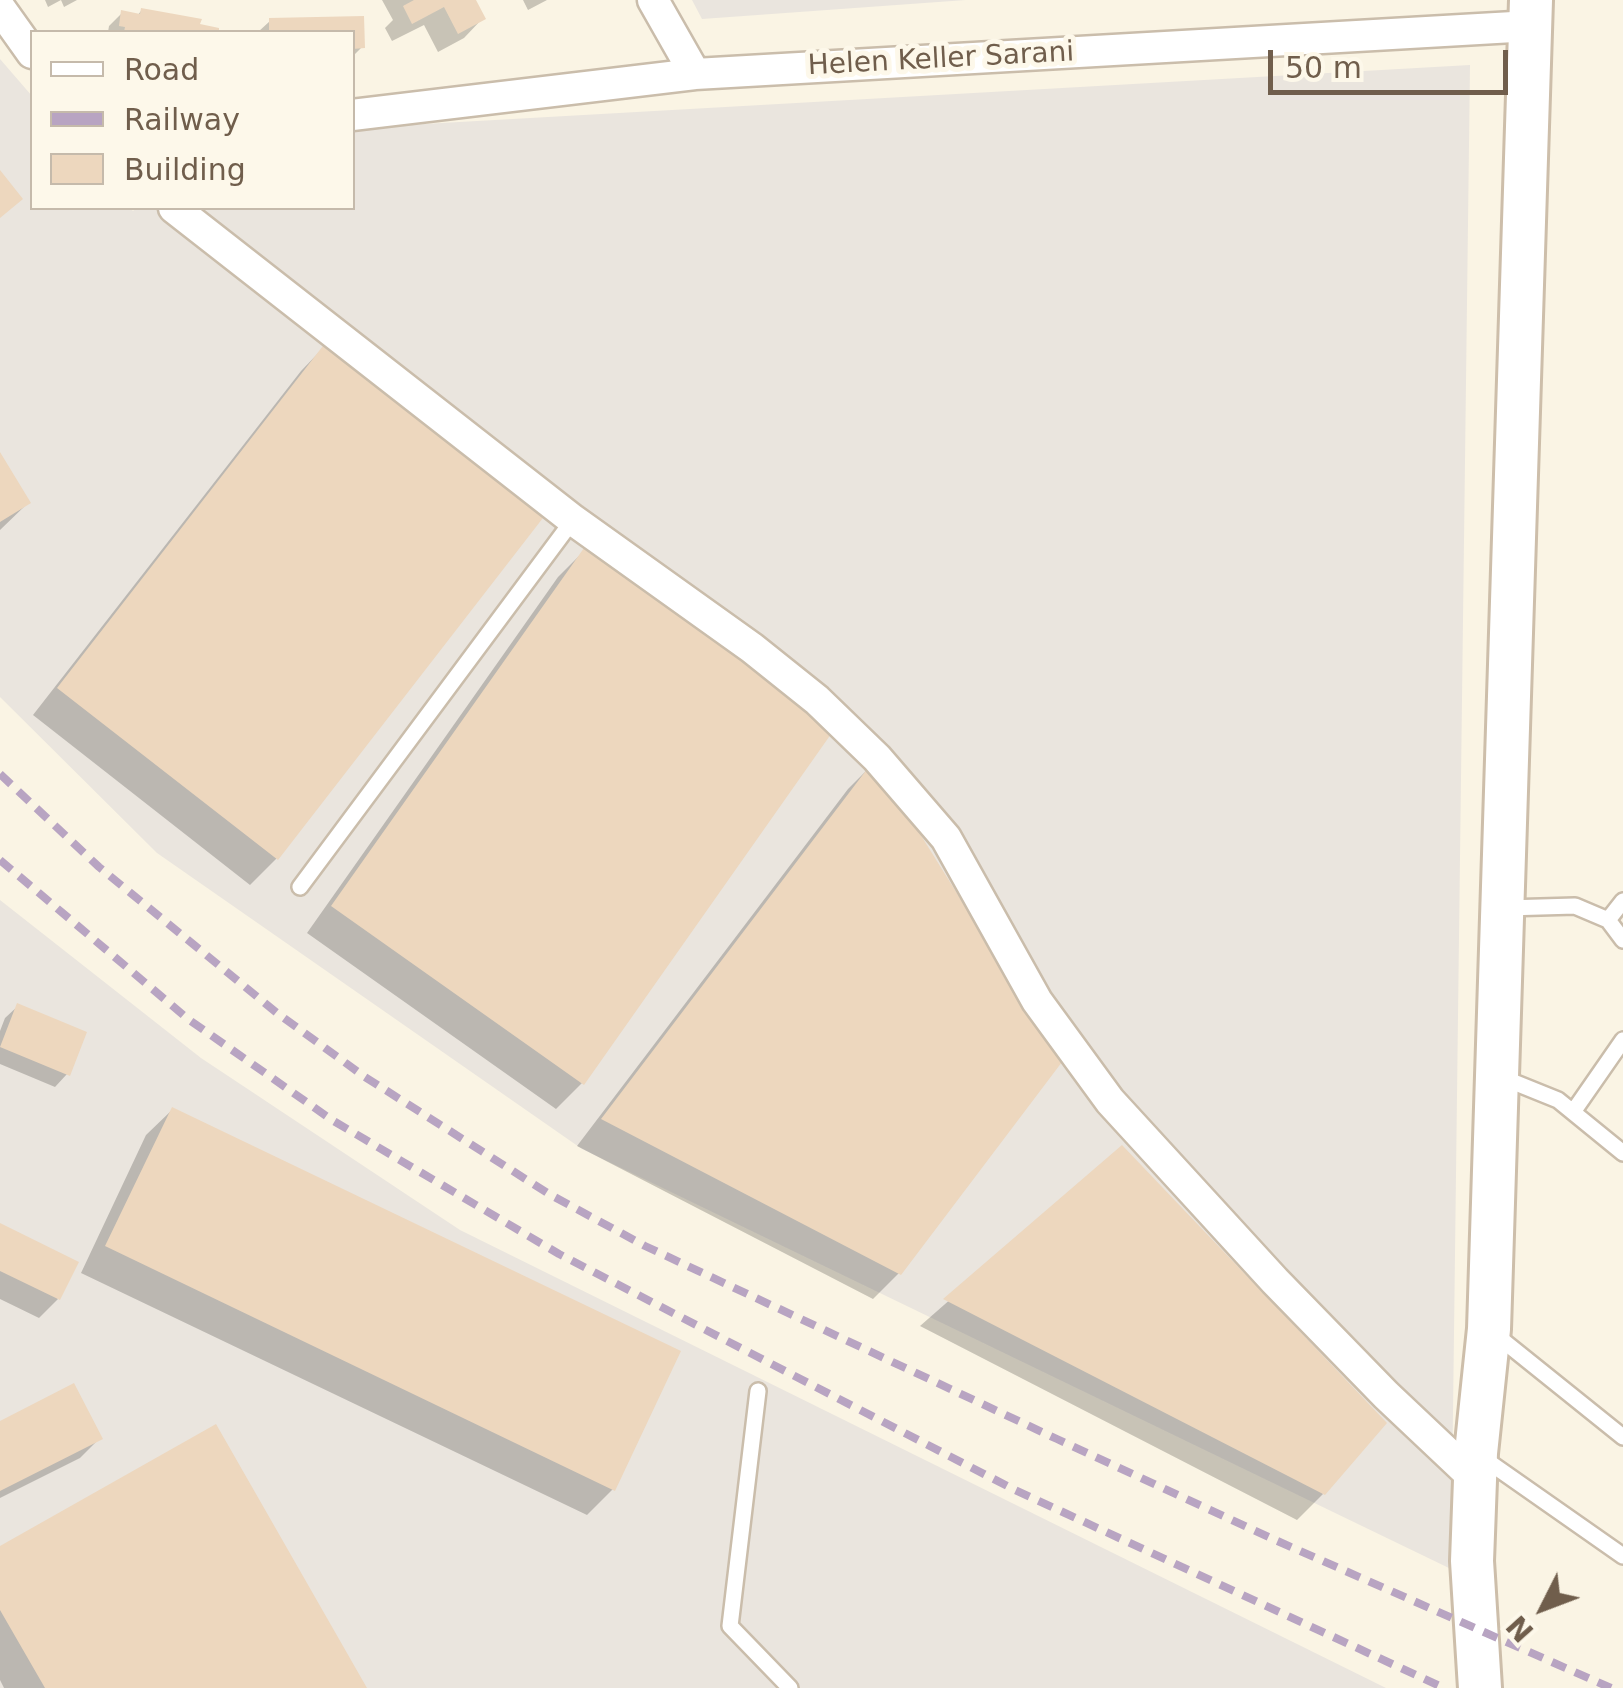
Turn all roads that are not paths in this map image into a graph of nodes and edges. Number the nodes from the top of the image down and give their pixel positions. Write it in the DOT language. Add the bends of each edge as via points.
graph roads {
  1 [pos="652,0"];
  2 [pos="0,8"];
  3 [pos="1531,13"];
  4 [pos="30,50"];
  5 [pos="694,74"];
  6 [pos="355,115"];
  7 [pos="177,210"];
  8 [pos="573,520"];
  9 [pos="300,887"];
  10 [pos="1623,901"];
  11 [pos="1502,908"];
  12 [pos="1608,920"];
  13 [pos="1623,940"];
  14 [pos="1623,1040"];
  15 [pos="1497,1075"];
  16 [pos="1572,1112"];
  17 [pos="1623,1153"];
  18 [pos="1489,1329"];
  19 [pos="758,1391"];
  20 [pos="1623,1437"];
  21 [pos="1476,1466"];
  22 [pos="1623,1556"];
  23 [pos="790,1688"];
  24 [pos="1480,1688"];
  1 -- 5 [label="street"];
  2 -- 4 [label="street"];
  3 -- 5 [label="street, Helen Keller Sarani"];
  3 -- 11 [label="street"];
  5 -- 6 [label="street, Helen Keller Sarani"];
  7 -- 8 [label="street"];
  8 -- 9 [label="lane"];
  8 -- 21 [label="street" via="765,658 876,758 946,838 1038,1000 1110,1102 1386,1396"];
  10 -- 12 [label="lane"];
  11 -- 12 [label="lane" via="1576,906"];
  11 -- 15 [label="street"];
  12 -- 13 [label="lane"];
  14 -- 16 [label="lane"];
  15 -- 16 [label="lane"];
  15 -- 18 [label="street"];
  16 -- 17 [label="lane"];
  18 -- 20 [label="lane"];
  18 -- 21 [label="street"];
  19 -- 23 [label="lane" via="730,1626"];
  21 -- 22 [label="lane"];
  21 -- 24 [label="street" via="1472,1562"];
}
